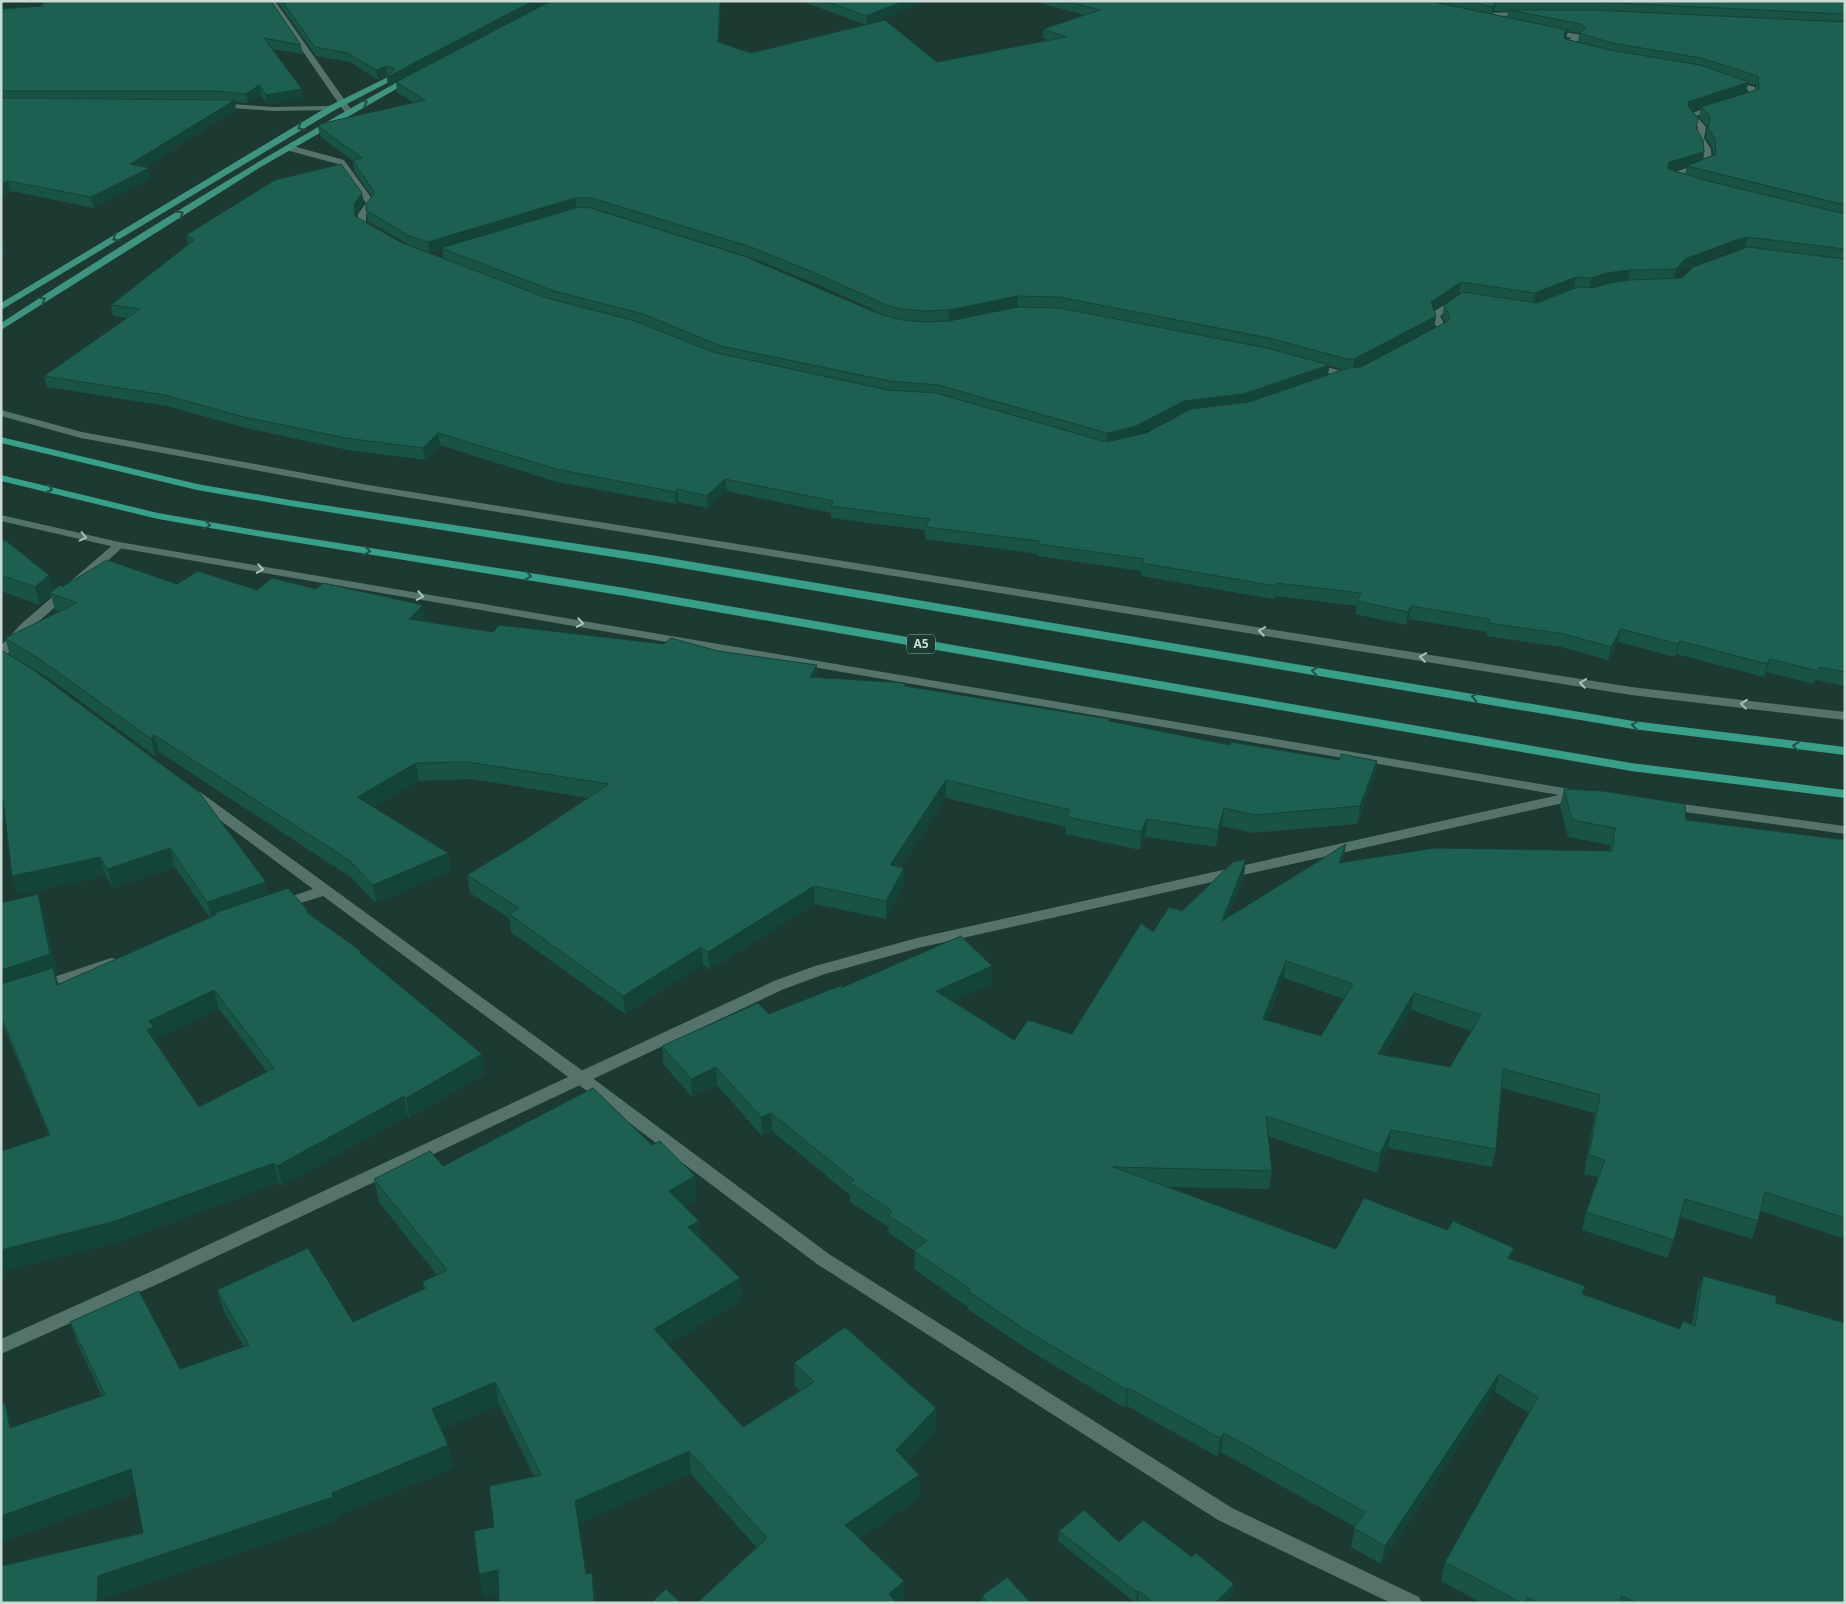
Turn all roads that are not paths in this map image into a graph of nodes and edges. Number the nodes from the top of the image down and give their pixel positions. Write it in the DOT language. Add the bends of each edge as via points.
graph roads {
  1 [pos="271,1"];
  2 [pos="1534,14"];
  3 [pos="1510,23"];
  4 [pos="1537,28"];
  5 [pos="1590,51"];
  6 [pos="411,69"];
  7 [pos="422,72"];
  8 [pos="1726,80"];
  9 [pos="342,102"];
  10 [pos="208,105"];
  11 [pos="332,108"];
  12 [pos="349,112"];
  13 [pos="289,148"];
  14 [pos="1685,181"];
  15 [pos="383,236"];
  16 [pos="1469,300"];
  17 [pos="1,307"];
  18 [pos="1,327"];
  19 [pos="1418,341"];
  20 [pos="1302,363"];
  21 [pos="1328,381"];
  22 [pos="1,413"];
  23 [pos="1,440"];
  24 [pos="1,478"];
  25 [pos="1,518"];
  26 [pos="119,545"];
  27 [pos="4,657"];
  28 [pos="1845,716"];
  29 [pos="1845,752"];
  30 [pos="187,789"];
  31 [pos="1845,794"];
  32 [pos="1659,805"];
  33 [pos="1845,830"];
  34 [pos="324,890"];
  35 [pos="269,909"];
  36 [pos="121,959"];
  37 [pos="29,991"];
  38 [pos="581,1078"];
  39 [pos="1,1347"];
  40 [pos="1412,1603"];
  1 -- 9 [label="street"];
  2 -- 3 [label="street" via="1472,16"];
  4 -- 5 [label="street" via="1579,37 1568,44"];
  6 -- 9 [label="main road"];
  12 -- 7 [label="main road, one-way"];
  8 -- 14 [label="street" via="1752,89 1754,95 1691,115 1702,127 1700,138 1707,149 1708,164 1670,176"];
  9 -- 11 [label="main road"];
  9 -- 12 [label="street"];
  10 -- 11 [label="street"];
  11 -- 17 [label="main road, one-way"];
  12 -- 13 [label="main road"];
  13 -- 15 [label="street" via="341,162 371,203 362,214 361,223"];
  18 -- 13 [label="main road, one-way"];
  16 -- 19 [label="street" via="1460,298 1435,315 1442,328"];
  20 -- 21 [label="street" via="1350,375"];
  28 -- 22 [label="street, one-way" via="1631,691 377,490 81,435"];
  29 -- 23 [label="highway, one-way" via="1633,725 651,558 290,503 197,486"];
  24 -- 31 [label="highway, A5, one-way" via="158,516 256,533 625,592 1631,767"];
  25 -- 26 [label="street, one-way"];
  26 -- 27 [label="street" via="25,627"];
  26 -- 38 [label="street, one-way" via="1585,795 868,956 778,985"];
  30 -- 34 [label="street"];
  32 -- 33 [label="street"];
  34 -- 35 [label="street"];
  34 -- 38 [label="street"];
  36 -- 37 [label="street"];
  38 -- 39 [label="street"];
  38 -- 40 [label="street" via="823,1259 1217,1509"];
}
